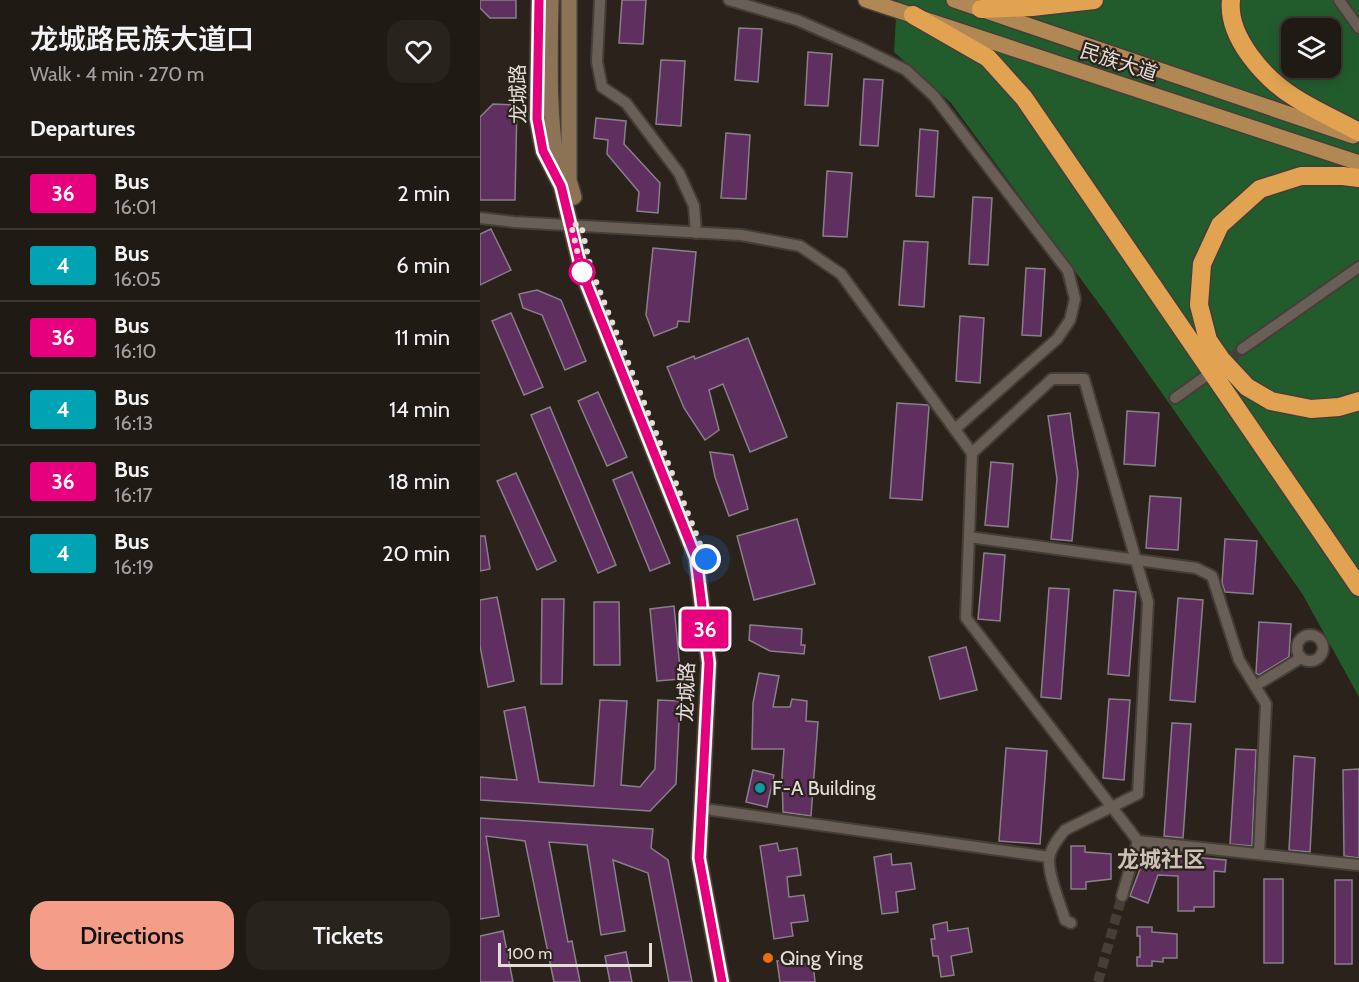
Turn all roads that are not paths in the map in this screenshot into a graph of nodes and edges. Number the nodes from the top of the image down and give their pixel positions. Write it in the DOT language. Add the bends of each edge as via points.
graph roads {
  1 [pos="539,0"];
  2 [pos="553,0"];
  3 [pos="569,0"];
  4 [pos="600,0"];
  5 [pos="729,0"];
  6 [pos="866,0"];
  7 [pos="954,0"];
  8 [pos="1094,0"];
  9 [pos="1231,0"];
  10 [pos="1339,0"];
  11 [pos="981,9"];
  12 [pos="913,15"];
  13 [pos="1359,28"];
  14 [pos="1359,132"];
  15 [pos="1359,138"];
  16 [pos="1359,164"];
  17 [pos="1359,178"];
  18 [pos="565,183"];
  19 [pos="480,218"];
  20 [pos="576,225"];
  21 [pos="696,233"];
  22 [pos="1359,267"];
  23 [pos="1242,349"];
  24 [pos="1206,376"];
  25 [pos="1175,398"];
  26 [pos="1359,401"];
  27 [pos="955,429"];
  28 [pos="972,453"];
  29 [pos="969,537"];
  30 [pos="1136,560"];
  31 [pos="1359,587"];
  32 [pos="1301,658"];
  33 [pos="1255,686"];
  34 [pos="1112,808"];
  35 [pos="712,810"];
  36 [pos="1138,841"];
  37 [pos="1259,854"];
  38 [pos="1049,856"];
  39 [pos="1358,865"];
  40 [pos="1122,896"];
  41 [pos="1071,923"];
  42 [pos="722,982"];
  43 [pos="731,982"];
  1 -- 18 [label="street, 龙城路" via="537,119 543,151"];
  2 -- 18 [label="street" via="554,150"];
  3 -- 18 [label="street, 龙城路"];
  4 -- 21 [label="street" via="597,62 602,87 626,103 679,173 694,206"];
  5 -- 27 [label="street" via="797,20 906,70 934,96 1068,271 1075,298 1070,320 1057,339"];
  6 -- 12 [label="main road, 民族大道"];
  7 -- 11 [label="main road, 民族大道"];
  8 -- 11 [label="highway"];
  9 -- 14 [label="highway" via="1243,46 1267,75 1293,96"];
  10 -- 13 [label="street"];
  11 -- 15 [label="main road, 民族大道"];
  12 -- 16 [label="main road, 民族大道"];
  12 -- 31 [label="highway" via="988,58 1024,98"];
  17 -- 26 [label="highway" via="1301,176 1260,189 1220,225 1202,264 1199,305 1208,340 1221,359 1247,387 1270,401 1311,409"];
  18 -- 20 [label="street, 龙城路"];
  19 -- 20 [label="street"];
  20 -- 21 [label="street"];
  20 -- 35 [label="street, 龙城路" via="706,559 718,664"];
  20 -- 42 [label="street, 龙城路" via="582,272 696,558 709,663 699,858"];
  21 -- 27 [label="street" via="741,235 801,246 841,274"];
  22 -- 23 [label="street"];
  24 -- 25 [label="street"];
  27 -- 28 [label="street"];
  28 -- 29 [label="street"];
  28 -- 30 [label="street" via="1052,379 1084,379"];
  29 -- 30 [label="street"];
  29 -- 34 [label="street" via="966,618"];
  30 -- 33 [label="street" via="1196,568 1212,576 1239,660"];
  30 -- 34 [label="street" via="1148,602 1138,794"];
  32 -- 33 [label="street"];
  33 -- 37 [label="street" via="1266,704"];
  34 -- 36 [label="street"];
  34 -- 38 [label="street" via="1065,830"];
  35 -- 38 [label="street"];
  35 -- 43 [label="street, 龙城路" via="709,857"];
  36 -- 37 [label="street"];
  36 -- 40 [label="street"];
  37 -- 39 [label="street"];
  38 -- 41 [label="street" via="1065,920"];
}
